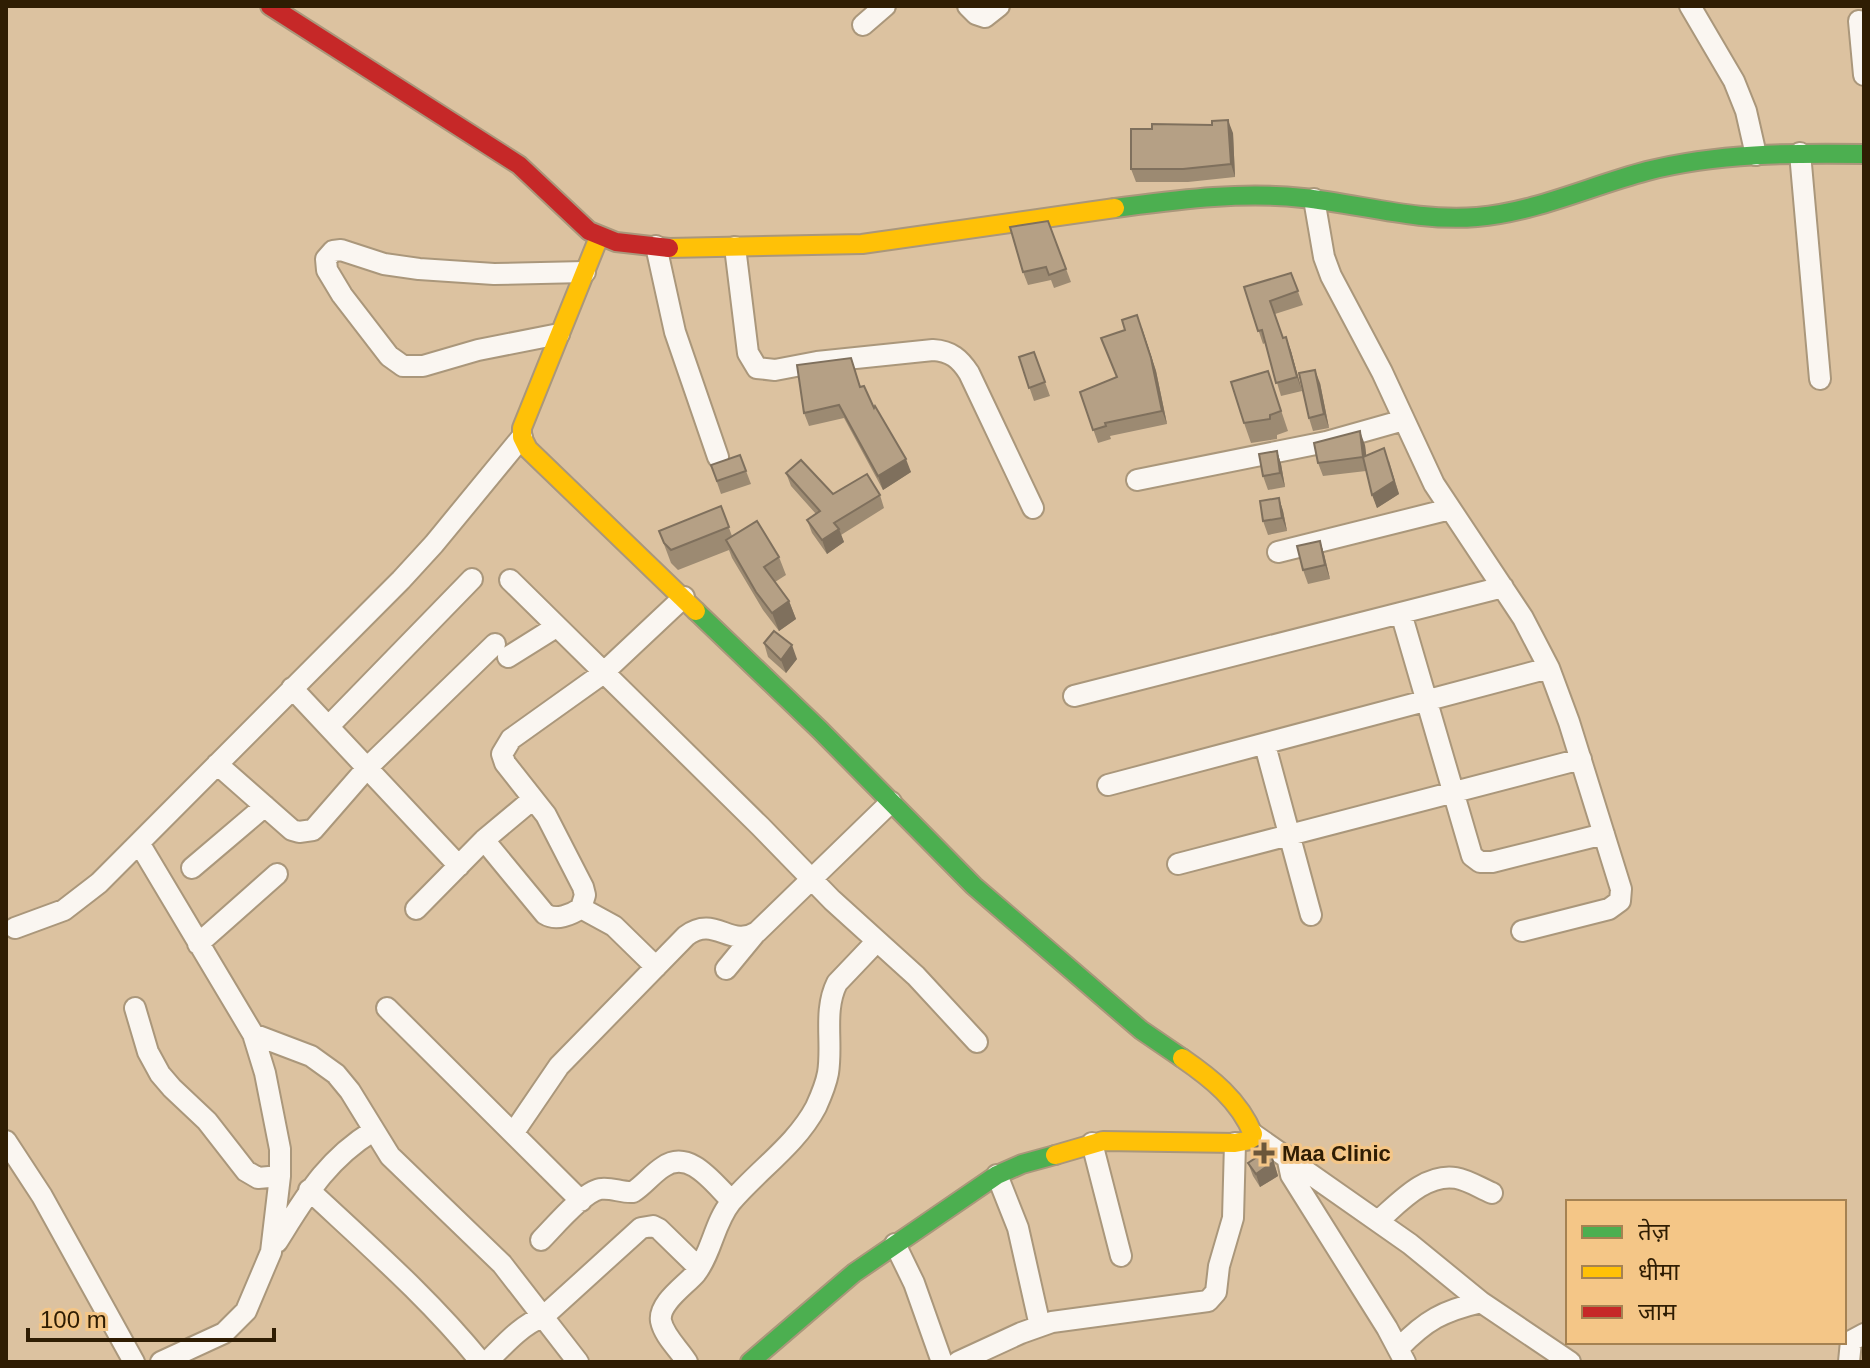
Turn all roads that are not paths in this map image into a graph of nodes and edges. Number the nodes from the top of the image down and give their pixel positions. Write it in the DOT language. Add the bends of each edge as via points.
graph roads {
  1 [pos="270,6"];
  2 [pos="885,6"];
  3 [pos="968,6"];
  4 [pos="999,6"];
  5 [pos="1690,6"];
  6 [pos="1859,21"];
  7 [pos="863,25"];
  8 [pos="1864,75"];
  9 [pos="1800,153"];
  10 [pos="1864,154"];
  11 [pos="1756,155"];
  12 [pos="1314,199"];
  13 [pos="599,237"];
  14 [pos="656,246"];
  15 [pos="735,247"];
  16 [pos="585,272"];
  17 [pos="559,334"];
  18 [pos="1820,379"];
  19 [pos="1404,420"];
  20 [pos="522,437"];
  21 [pos="718,457"];
  22 [pos="1137,480"];
  23 [pos="1033,508"];
  24 [pos="1450,509"];
  25 [pos="1278,552"];
  26 [pos="472,579"];
  27 [pos="510,580"];
  28 [pos="1503,587"];
  29 [pos="684,597"];
  30 [pos="1401,613"];
  31 [pos="556,627"];
  32 [pos="1549,668"];
  33 [pos="602,674"];
  34 [pos="292,688"];
  35 [pos="1074,696"];
  36 [pos="1427,702"];
  37 [pos="329,726"];
  38 [pos="1265,745"];
  39 [pos="1581,759"];
  40 [pos="217,764"];
  41 [pos="367,768"];
  42 [pos="1108,785"];
  43 [pos="1452,792"];
  44 [pos="533,799"];
  45 [pos="891,802"];
  46 [pos="265,806"];
  47 [pos="1290,834"];
  48 [pos="1604,834"];
  49 [pos="484,840"];
  50 [pos="139,843"];
  51 [pos="1178,864"];
  52 [pos="459,866"];
  53 [pos="192,868"];
  54 [pos="277,874"];
  55 [pos="812,880"];
  56 [pos="581,908"];
  57 [pos="416,909"];
  58 [pos="1311,915"];
  59 [pos="15,928"];
  60 [pos="1522,931"];
  61 [pos="754,935"];
  62 [pos="877,941"];
  63 [pos="198,944"];
  64 [pos="656,967"];
  65 [pos="726,969"];
  66 [pos="135,1008"];
  67 [pos="387,1008"];
  68 [pos="253,1034"];
  69 [pos="977,1042"];
  70 [pos="373,1131"];
  71 [pos="514,1132"];
  72 [pos="1244,1138"];
  73 [pos="6,1141"];
  74 [pos="1092,1143"];
  75 [pos="1287,1156"];
  76 [pos="997,1175"];
  77 [pos="280,1176"];
  78 [pos="309,1190"];
  79 [pos="1492,1193"];
  80 [pos="581,1201"];
  81 [pos="732,1201"];
  82 [pos="1378,1221"];
  83 [pos="541,1240"];
  84 [pos="895,1244"];
  85 [pos="271,1252"];
  86 [pos="1121,1256"];
  87 [pos="699,1268"];
  88 [pos="1481,1302"];
  89 [pos="544,1316"];
  90 [pos="1040,1326"];
  91 [pos="1864,1334"];
  92 [pos="1402,1355"];
  93 [pos="134,1362"];
  94 [pos="161,1362"];
  95 [pos="481,1362"];
  96 [pos="487,1362"];
  97 [pos="578,1362"];
  98 [pos="687,1362"];
  99 [pos="750,1362"];
  100 [pos="942,1362"];
  101 [pos="958,1362"];
  102 [pos="1570,1362"];
  103 [pos="1849,1362"];
  1 -- 13 [label="street" via="526,169"];
  2 -- 7 [label="street"];
  3 -- 4 [label="street" via="985,17"];
  5 -- 11 [label="street" via="1734,81"];
  6 -- 8 [label="street"];
  9 -- 10 [label="street"];
  9 -- 11 [label="street"];
  9 -- 18 [label="street"];
  11 -- 12 [label="street" via="1667,166 1512,212 1475,217"];
  12 -- 15 [label="street" via="1253,195 1141,202 883,242"];
  12 -- 19 [label="street" via="1331,276"];
  13 -- 14 [label="street"];
  13 -- 16 [label="street"];
  14 -- 15 [label="street"];
  14 -- 21 [label="street" via="672,320"];
  15 -- 23 [label="street" via="748,353 757,368 948,352 969,373"];
  16 -- 17 [label="street"];
  16 -- 17 [label="street" via="419,269 341,250 326,259 342,295 389,356 403,366 423,366"];
  17 -- 20 [label="street"];
  19 -- 22 [label="street" via="1326,442"];
  19 -- 24 [label="street"];
  20 -- 29 [label="street" via="528,449"];
  20 -- 34 [label="street" via="426,553"];
  24 -- 25 [label="street"];
  24 -- 28 [label="street"];
  26 -- 37 [label="street"];
  27 -- 31 [label="street"];
  28 -- 30 [label="street"];
  28 -- 32 [label="street"];
  29 -- 33 [label="street"];
  29 -- 45 [label="street"];
  30 -- 35 [label="street"];
  30 -- 36 [label="street"];
  31 -- 33 [label="street"];
  31 -- 41 [label="street" via="501,651"];
  32 -- 36 [label="street"];
  32 -- 39 [label="street"];
  33 -- 44 [label="street" via="505,746 503,759"];
  33 -- 55 [label="street"];
  34 -- 37 [label="street"];
  34 -- 40 [label="street"];
  36 -- 38 [label="street"];
  36 -- 43 [label="street"];
  37 -- 41 [label="street"];
  38 -- 42 [label="street"];
  38 -- 47 [label="street"];
  39 -- 43 [label="street"];
  39 -- 48 [label="street"];
  40 -- 46 [label="street"];
  40 -- 50 [label="street"];
  41 -- 46 [label="street" via="313,830 292,830"];
  41 -- 52 [label="street"];
  43 -- 47 [label="street"];
  43 -- 48 [label="street" via="1468,851 1480,862"];
  44 -- 49 [label="street"];
  44 -- 56 [label="street" via="583,887"];
  45 -- 55 [label="street"];
  45 -- 72 [label="street" via="974,886 1116,1010 1229,1095 1248,1122"];
  46 -- 53 [label="street"];
  47 -- 51 [label="street"];
  47 -- 58 [label="street"];
  48 -- 60 [label="street" via="1620,901 1600,912"];
  49 -- 52 [label="street"];
  49 -- 56 [label="street" via="545,914 556,917"];
  50 -- 59 [label="street" via="75,903"];
  50 -- 63 [label="street"];
  52 -- 57 [label="street"];
  54 -- 63 [label="street"];
  55 -- 61 [label="street"];
  55 -- 62 [label="street"];
  56 -- 64 [label="street" via="614,926"];
  61 -- 64 [label="street" via="741,938 712,928 694,930"];
  61 -- 65 [label="street"];
  62 -- 69 [label="street"];
  62 -- 81 [label="street" via="833,991 828,1072 816,1106 794,1137"];
  63 -- 68 [label="street"];
  64 -- 71 [label="street" via="559,1066"];
  66 -- 77 [label="street" via="148,1052 172,1088 207,1121 246,1171 258,1178"];
  67 -- 71 [label="street"];
  68 -- 70 [label="street" via="326,1065 350,1091"];
  68 -- 77 [label="street" via="275,1120"];
  70 -- 78 [label="street" via="345,1151"];
  70 -- 89 [label="street" via="400,1167 502,1264"];
  71 -- 80 [label="street"];
  72 -- 74 [label="street"];
  72 -- 75 [label="street"];
  72 -- 90 [label="street" via="1235,1207 1212,1297 1202,1303"];
  73 -- 93 [label="street"];
  74 -- 76 [label="street"];
  74 -- 86 [label="street"];
  75 -- 82 [label="street"];
  75 -- 92 [label="street" via="1289,1171"];
  76 -- 84 [label="street"];
  76 -- 90 [label="street" via="1018,1228"];
  77 -- 85 [label="street"];
  78 -- 85 [label="street"];
  78 -- 95 [label="street" via="420,1293"];
  79 -- 82 [label="street" via="1458,1178 1438,1178"];
  80 -- 81 [label="street" via="599,1189 633,1192 662,1167 680,1161 694,1165"];
  80 -- 83 [label="street"];
  81 -- 87 [label="street"];
  82 -- 88 [label="street"];
  84 -- 99 [label="street"];
  84 -- 100 [label="street"];
  85 -- 94 [label="street" via="241,1318 224,1333"];
  87 -- 89 [label="street" via="659,1229 647,1226"];
  87 -- 98 [label="street" via="661,1315"];
  88 -- 92 [label="street" via="1434,1317 1417,1329"];
  88 -- 102 [label="street"];
  89 -- 96 [label="street" via="525,1325"];
  89 -- 97 [label="street"];
  90 -- 101 [label="street"];
  91 -- 103 [label="street" via="1851,1341"];
}
